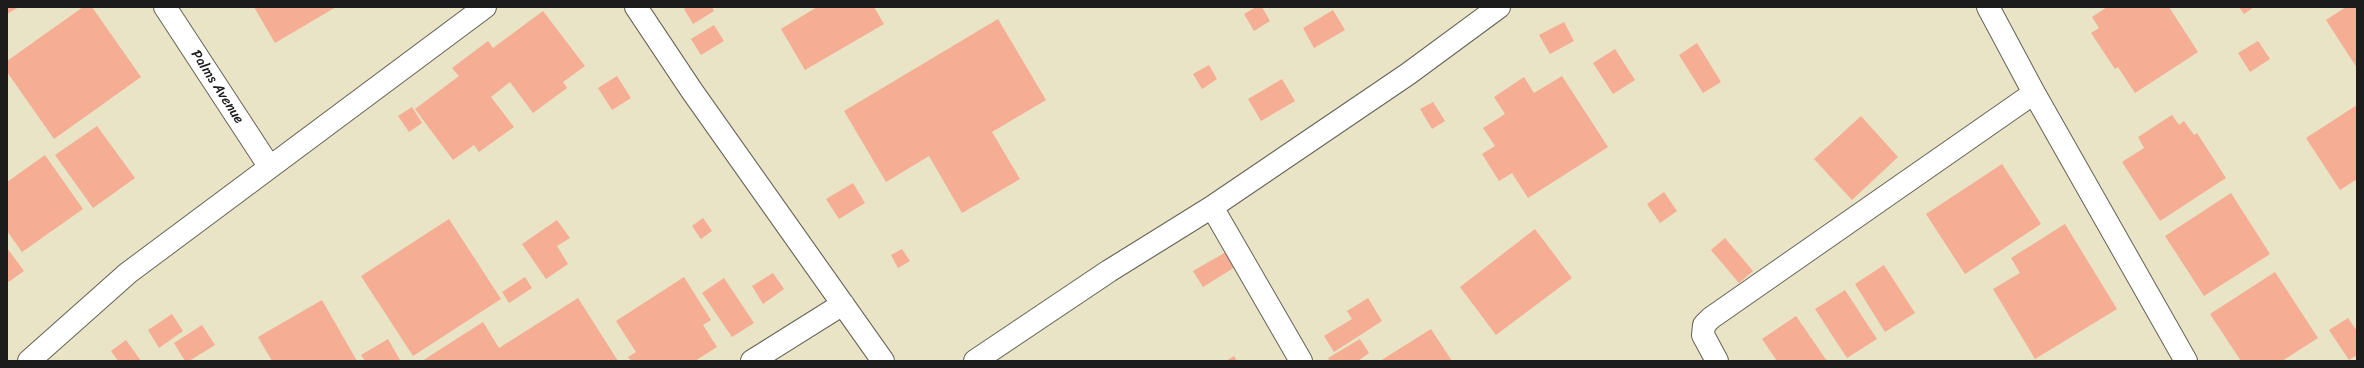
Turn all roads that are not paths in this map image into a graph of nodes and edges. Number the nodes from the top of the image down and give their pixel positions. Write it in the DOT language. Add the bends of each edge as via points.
graph roads {
  1 [pos="165,7"];
  2 [pos="485,7"];
  3 [pos="636,7"];
  4 [pos="1499,7"];
  5 [pos="1988,7"];
  6 [pos="2034,94"];
  7 [pos="269,166"];
  8 [pos="1212,207"];
  9 [pos="843,304"];
  10 [pos="29,361"];
  11 [pos="752,361"];
  12 [pos="882,361"];
  13 [pos="975,361"];
  14 [pos="1301,361"];
  15 [pos="1717,361"];
  16 [pos="2186,361"];
  1 -- 7 [label="street, Palms Avenue"];
  2 -- 7 [label="street"];
  3 -- 9 [label="street" via="692,92"];
  4 -- 8 [label="street" via="1408,74"];
  5 -- 6 [label="street"];
  6 -- 15 [label="street" via="1711,318 1704,326 1703,335"];
  6 -- 16 [label="street"];
  7 -- 10 [label="street" via="128,273"];
  8 -- 13 [label="street" via="1109,271"];
  8 -- 14 [label="street"];
  9 -- 11 [label="street"];
  9 -- 12 [label="street"];
}
